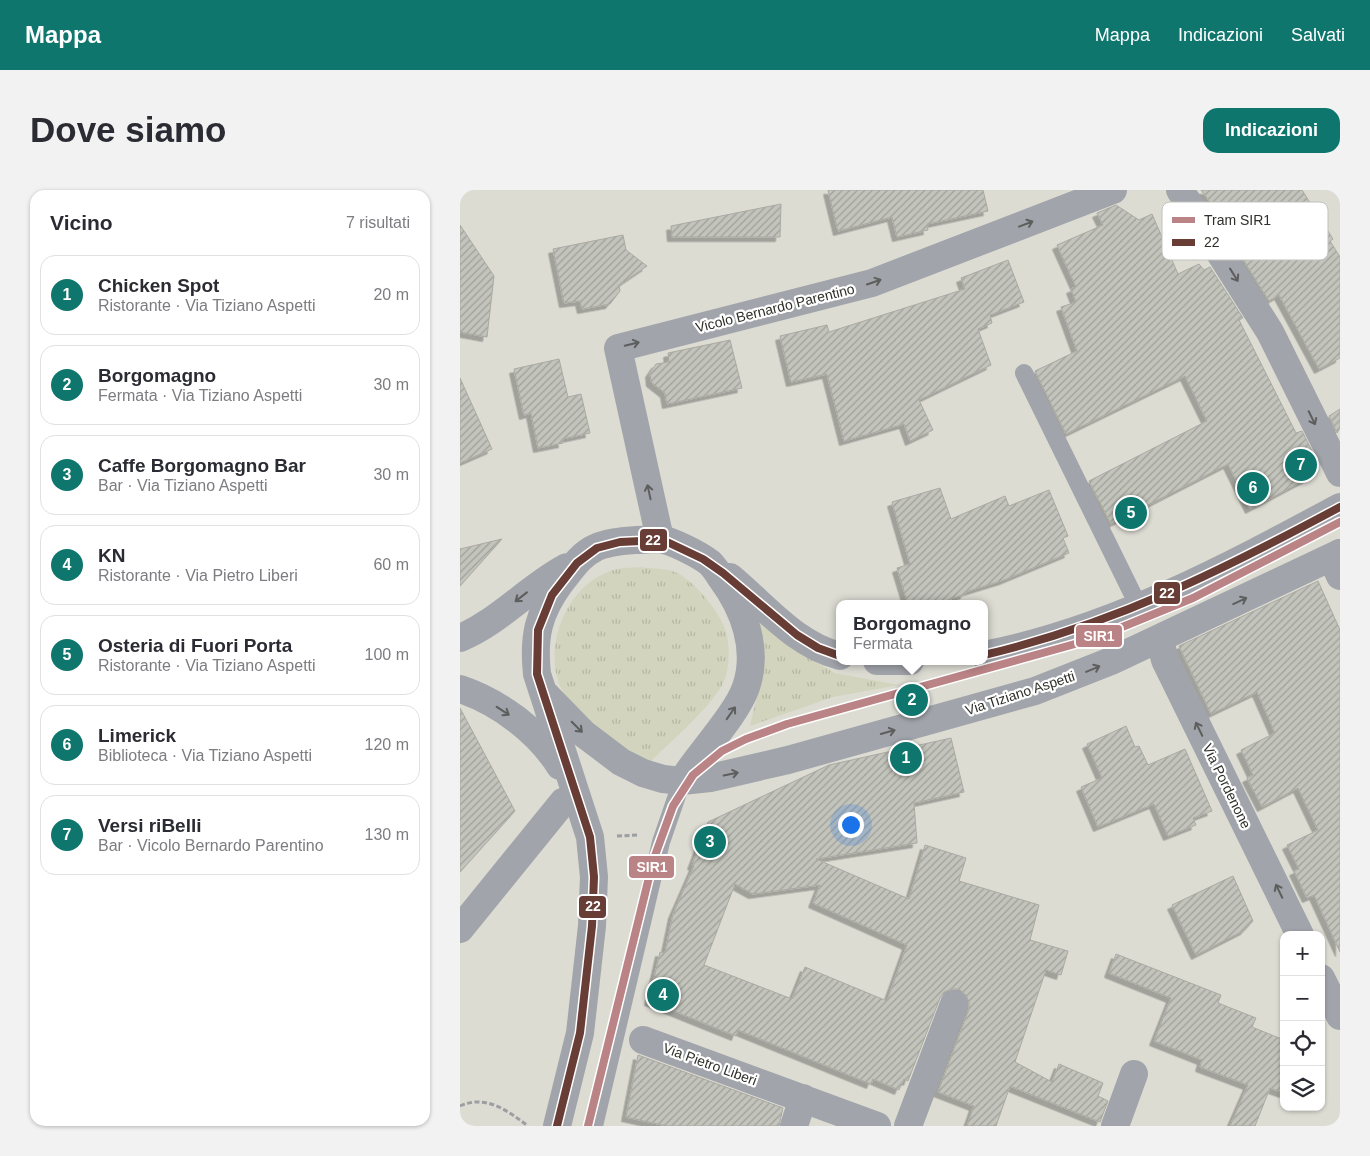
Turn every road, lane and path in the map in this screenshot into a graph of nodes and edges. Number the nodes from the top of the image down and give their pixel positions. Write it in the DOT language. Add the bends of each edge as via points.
graph roads {
  1 [pos="1113,190"];
  2 [pos="1180,190"];
  3 [pos="1188,202"];
  4 [pos="1224,260"];
  5 [pos="1024,373"];
  6 [pos="1340,474"];
  7 [pos="1339,507"];
  8 [pos="660,539"];
  9 [pos="1340,553"];
  10 [pos="586,555"];
  11 [pos="710,563"];
  12 [pos="1340,576"];
  13 [pos="1140,607"];
  14 [pos="1165,636"];
  15 [pos="460,638"];
  16 [pos="988,654"];
  17 [pos="836,655"];
  18 [pos="460,689"];
  19 [pos="543,692"];
  20 [pos="682,781"];
  21 [pos="567,793"];
  22 [pos="590,837"];
  23 [pos="661,842"];
  24 [pos="460,929"];
  25 [pos="1298,931"];
  26 [pos="1325,986"];
  27 [pos="954,1004"];
  28 [pos="1340,1016"];
  29 [pos="617,1032"];
  30 [pos="643,1040"];
  31 [pos="1134,1074"];
  32 [pos="803,1098"];
  33 [pos="460,1106"];
  34 [pos="528,1126"];
  35 [pos="557,1126"];
  36 [pos="594,1126"];
  37 [pos="794,1126"];
  38 [pos="877,1126"];
  39 [pos="908,1126"];
  40 [pos="1115,1126"];
  8 -- 1 [label="street, Vicolo Bernardo Parentino, one-way" via="618,348 872,283"];
  2 -- 3 [label="street, one-way"];
  4 -- 6 [label="street, one-way" via="1270,332"];
  5 -- 13 [label="lane"];
  7 -- 13 [label="street"];
  8 -- 10 [label="street" via="619,541"];
  8 -- 11 [label="street"];
  9 -- 12 [label="street" via="1335,565"];
  14 -- 9 [label="street, Via Tiziano Aspetti, one-way"];
  10 -- 15 [label="street, one-way" via="545,579 494,618"];
  10 -- 19 [label="street" via="554,593 537,625 537,674"];
  11 -- 17 [label="street" via="749,592 789,630 823,652"];
  20 -- 11 [label="street, one-way" via="733,711 746,688 751,661 750,638 742,614 732,592"];
  13 -- 16 [label="street" via="1064,634"];
  20 -- 14 [label="street, Via Tiziano Aspetti, one-way" via="788,760 1036,691"];
  25 -- 14 [label="street, Via Pordenone, one-way" via="1165,660 1161,645"];
  18 -- 21 [label="street, one-way" via="487,701 525,726 542,742"];
  19 -- 20 [label="street, Via Tiziano Aspetti, one-way" via="584,734 621,762 643,773"];
  19 -- 21 [label="street"];
  20 -- 23 [label="lane"];
  21 -- 22 [label="street"];
  21 -- 24 [label="street"];
  22 -- 23 [label="path" via="635,835"];
  22 -- 35 [label="street" via="594,877 592,926 580,1033"];
  23 -- 29 [label="lane"];
  26 -- 28 [label="street"];
  27 -- 39 [label="street"];
  29 -- 30 [label="lane, Via Pietro Liberi"];
  29 -- 36 [label="lane"];
  30 -- 32 [label="street, Via Pietro Liberi"];
  31 -- 40 [label="street"];
  32 -- 37 [label="street"];
  32 -- 38 [label="street, Via Pietro Liberi"];
  33 -- 34 [label="path" via="487,1101"];
}
